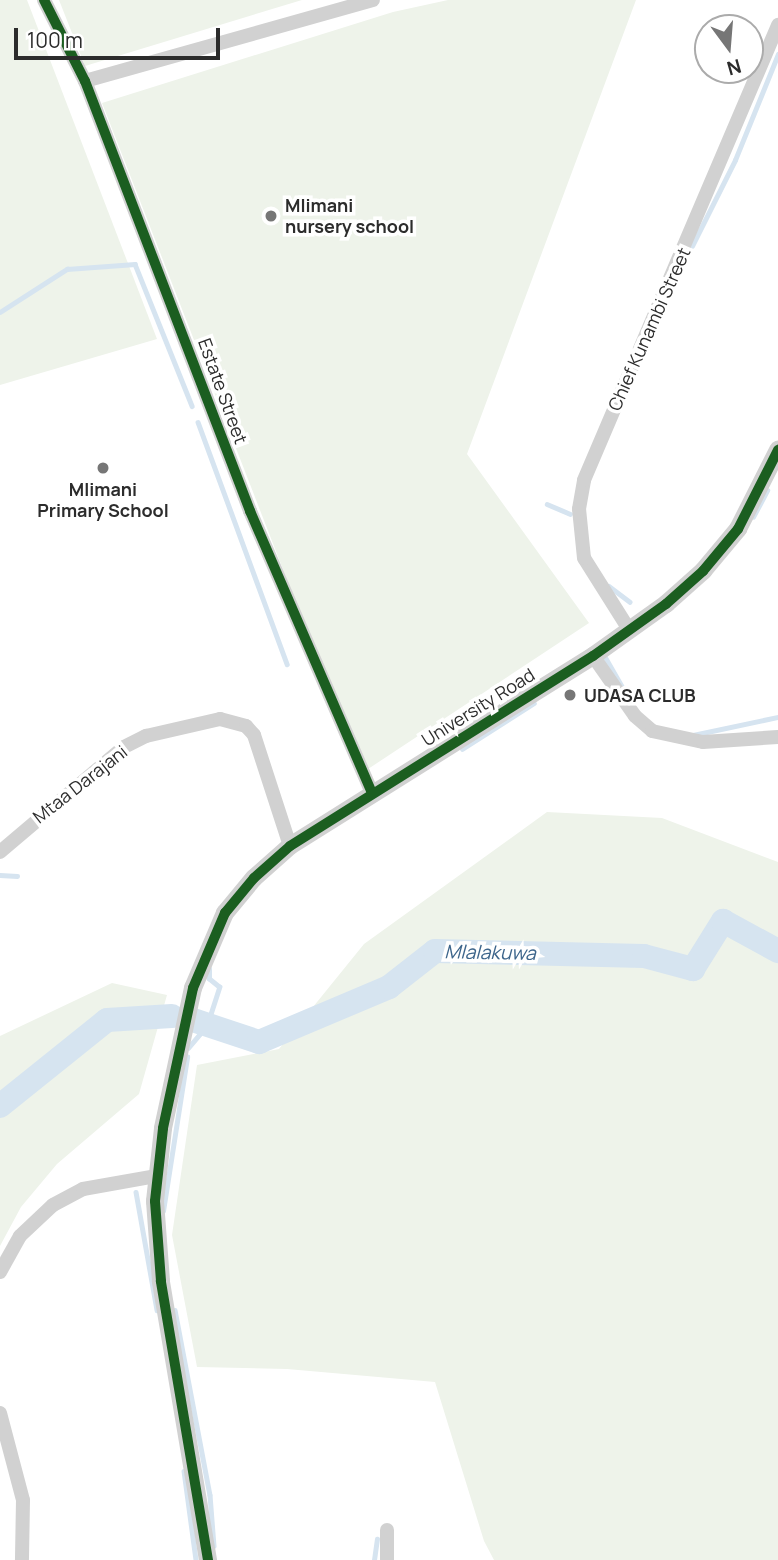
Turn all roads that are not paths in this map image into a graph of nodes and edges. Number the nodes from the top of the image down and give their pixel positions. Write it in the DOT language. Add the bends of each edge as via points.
graph roads {
  1 [pos="44,0"];
  2 [pos="373,0"];
  3 [pos="778,25"];
  4 [pos="85,81"];
  5 [pos="778,450"];
  6 [pos="630,631"];
  7 [pos="593,656"];
  8 [pos="778,737"];
  9 [pos="372,793"];
  10 [pos="290,846"];
  11 [pos="0,852"];
  12 [pos="157,1176"];
  13 [pos="0,1272"];
  14 [pos="0,1413"];
  15 [pos="387,1530"];
  16 [pos="22,1560"];
  17 [pos="208,1560"];
  18 [pos="387,1560"];
  1 -- 4 [label="street, Estate Street"];
  2 -- 4 [label="street"];
  3 -- 6 [label="street, Chief Kunambi Street" via="584,480 579,509 584,558"];
  4 -- 9 [label="street, Estate Street" via="250,511"];
  5 -- 6 [label="street, University Road" via="738,529 703,571"];
  6 -- 7 [label="street, University Road"];
  7 -- 8 [label="street" via="641,724 652,731 703,742"];
  7 -- 9 [label="street, University Road"];
  9 -- 10 [label="street, University Road"];
  10 -- 11 [label="street, Mtaa Darajani" via="254,735 246,726 220,719 146,736 124,747"];
  10 -- 12 [label="street, University Road" via="254,877 225,913 193,988"];
  12 -- 13 [label="street" via="83,1189 52,1205 20,1236"];
  12 -- 17 [label="street, University Road" via="161,1280"];
  14 -- 16 [label="street" via="23,1500"];
  15 -- 18 [label="street"];
}
